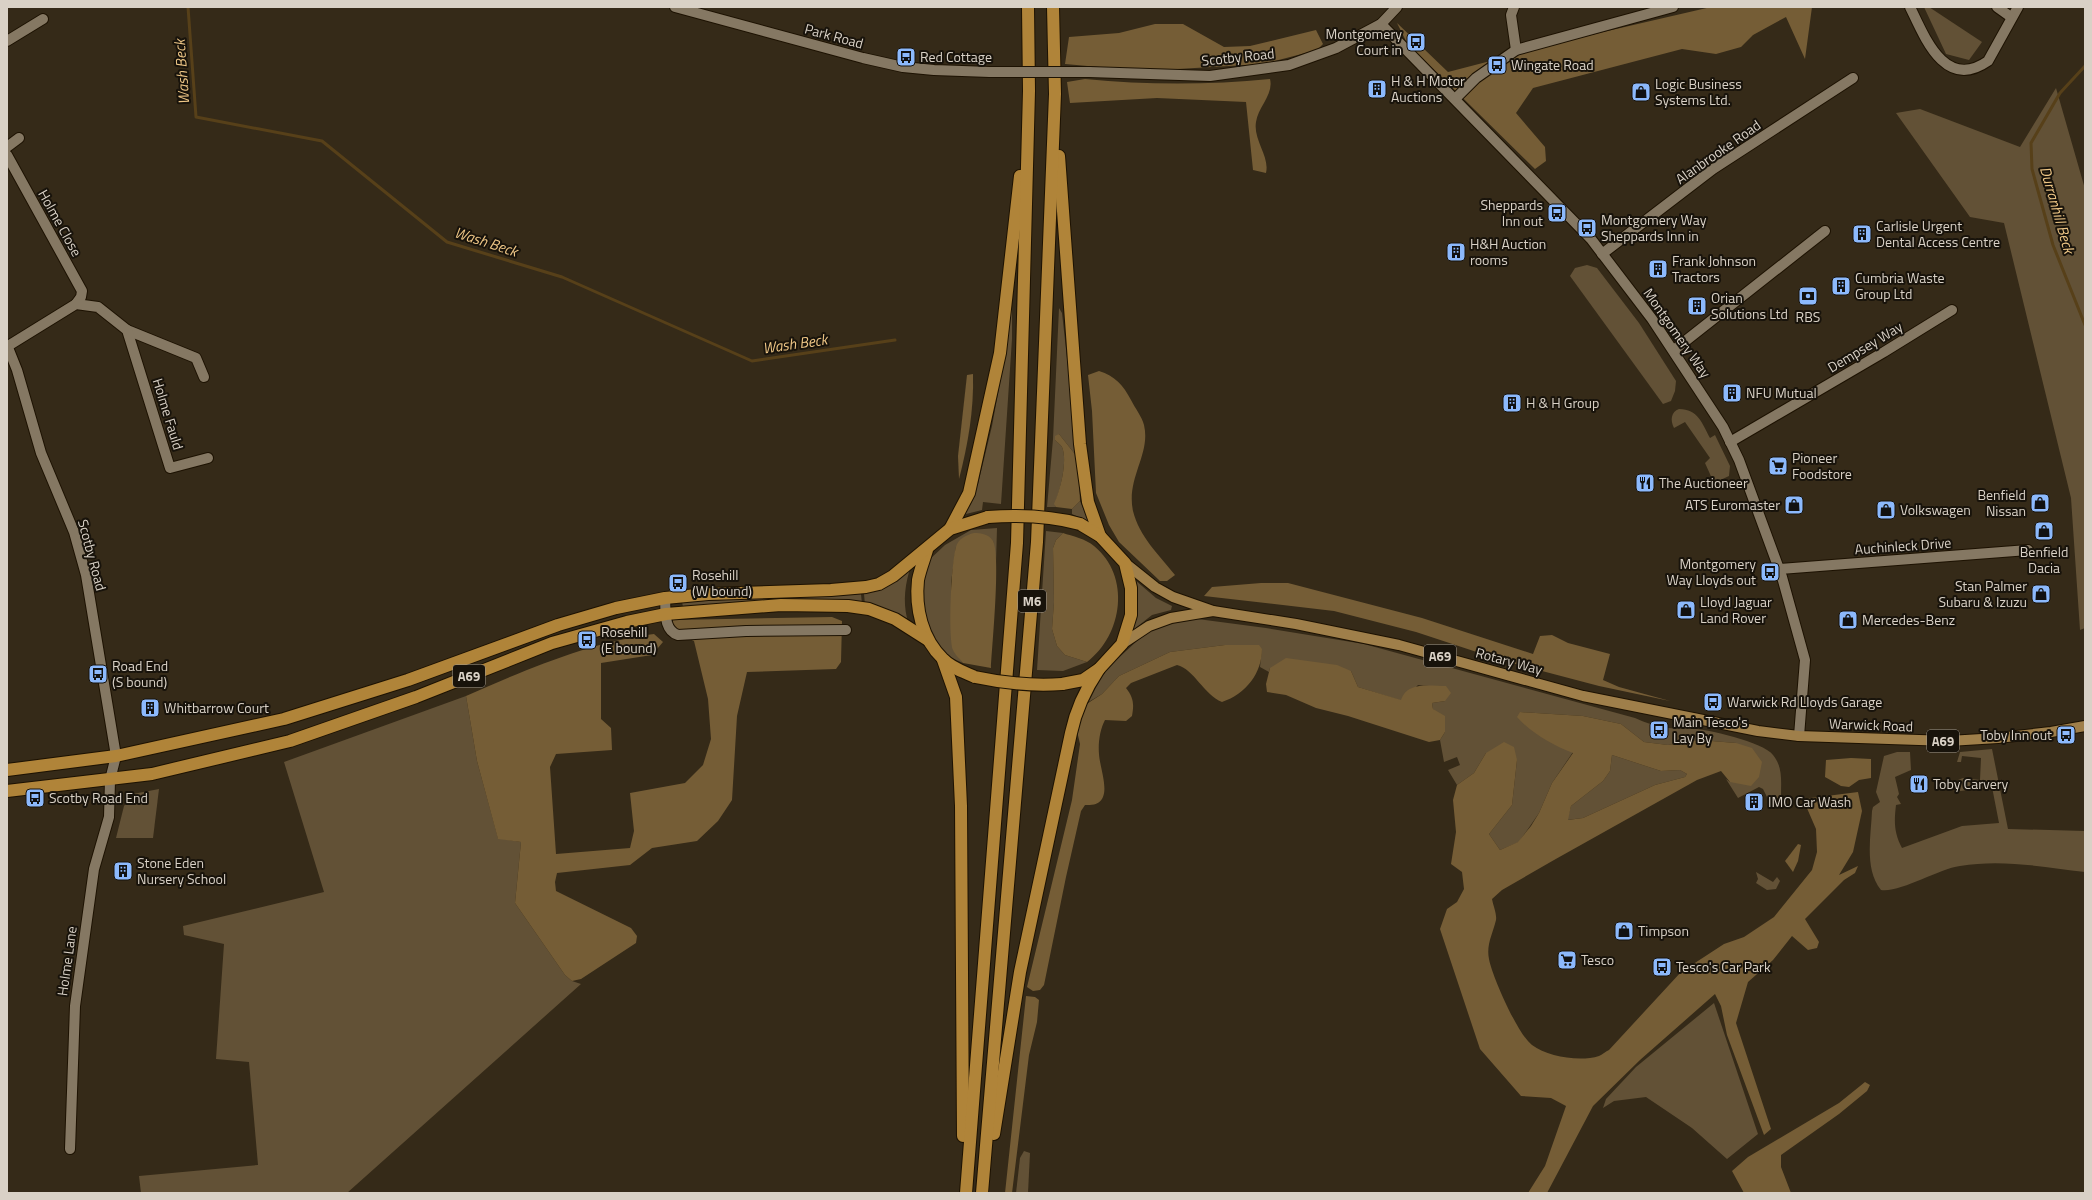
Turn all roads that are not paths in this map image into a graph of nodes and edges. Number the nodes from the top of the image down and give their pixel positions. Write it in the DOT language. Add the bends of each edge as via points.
graph roads {
  1 [pos="674,7"];
  2 [pos="1028,7"];
  3 [pos="1053,7"];
  4 [pos="1396,7"];
  5 [pos="1514,7"];
  6 [pos="1673,7"];
  7 [pos="1910,7"];
  8 [pos="1997,7"];
  9 [pos="2018,7"];
  10 [pos="1661,9"];
  11 [pos="2011,17"];
  12 [pos="43,19"];
  13 [pos="1381,24"];
  14 [pos="7,41"];
  15 [pos="1516,50"];
  16 [pos="1089,72"];
  17 [pos="1853,78"];
  18 [pos="1029,92"];
  19 [pos="1055,94"];
  20 [pos="1455,99"];
  21 [pos="19,138"];
  22 [pos="7,147"];
  23 [pos="7,155"];
  24 [pos="1825,232"];
  25 [pos="1602,254"];
  26 [pos="76,304"];
  27 [pos="1952,310"];
  28 [pos="127,330"];
  29 [pos="7,345"];
  30 [pos="1674,350"];
  31 [pos="204,377"];
  32 [pos="1730,442"];
  33 [pos="208,458"];
  34 [pos="950,529"];
  35 [pos="1100,536"];
  36 [pos="927,550"];
  37 [pos="2028,550"];
  38 [pos="1125,563"];
  39 [pos="1780,569"];
  40 [pos="665,598"];
  41 [pos="1212,611"];
  42 [pos="666,614"];
  43 [pos="846,630"];
  44 [pos="928,640"];
  45 [pos="1122,644"];
  46 [pos="943,660"];
  47 [pos="1099,669"];
  48 [pos="2085,726"];
  49 [pos="1799,736"];
  50 [pos="116,756"];
  51 [pos="7,770"];
  52 [pos="110,780"];
  53 [pos="7,791"];
  54 [pos="70,1149"];
  55 [pos="965,1193"];
  56 [pos="984,1193"];
  1 -- 16 [label="street, Park Road, bridge" via="840,52 904,66 990,72"];
  2 -- 18 [label="highway, M6"];
  3 -- 19 [label="highway, M6"];
  4 -- 13 [label="street"];
  5 -- 15 [label="street" via="1511,15"];
  6 -- 10 [label="street"];
  7 -- 11 [label="street" via="1935,54 1944,64 1957,70 1980,67 1988,61"];
  8 -- 11 [label="street"];
  9 -- 11 [label="street"];
  10 -- 15 [label="street"];
  12 -- 14 [label="street"];
  13 -- 16 [label="street, Scotby Road" via="1336,48 1289,65 1210,76"];
  13 -- 20 [label="street, Montgomery Way"];
  15 -- 20 [label="street" via="1476,78"];
  17 -- 25 [label="street, Alanbrooke Road" via="1713,170"];
  18 -- 34 [label="highway" via="1000,353 968,493"];
  18 -- 55 [label="highway, M6" via="1017,543"];
  19 -- 35 [label="highway" via="1080,444 1088,502"];
  19 -- 56 [label="highway, M6" via="1037,542"];
  20 -- 25 [label="street, Montgomery Way" via="1591,239"];
  21 -- 22 [label="street"];
  23 -- 26 [label="street, Holme Close" via="82,291"];
  24 -- 30 [label="street"];
  25 -- 30 [label="street, Montgomery Way"];
  26 -- 28 [label="street" via="98,307"];
  26 -- 29 [label="street"];
  27 -- 32 [label="street, Dempsey Way"];
  28 -- 31 [label="street" via="196,358"];
  28 -- 33 [label="street, Holme Fauld" via="170,468"];
  29 -- 50 [label="street, Scotby Road" via="41,453 74,532 86,575"];
  30 -- 32 [label="street, Montgomery Way"];
  32 -- 39 [label="street, Montgomery Way"];
  34 -- 35 [label="highway, A69, bridge" via="988,517 1011,516 1065,520 1080,524"];
  34 -- 36 [label="highway"];
  35 -- 38 [label="highway, A69"];
  36 -- 40 [label="highway, A69" via="893,576 866,588"];
  36 -- 44 [label="highway" via="918,580 919,612"];
  37 -- 39 [label="street, Auchinleck Drive"];
  38 -- 41 [label="main road, Rotary Way / A69" via="1155,587 1173,597"];
  38 -- 45 [label="highway, A69" via="1131,588 1130,615"];
  39 -- 49 [label="street, Montgomery Way" via="1805,660"];
  40 -- 42 [label="street"];
  40 -- 50 [label="highway, A69" via="616,608 558,625 408,680 284,719"];
  41 -- 45 [label="main road, Rotary Way / A69" via="1171,618 1149,626"];
  41 -- 49 [label="main road, Rotary Way / A69" via="1296,624 1399,645 1582,696 1758,731"];
  42 -- 43 [label="street" via="669,630 678,635"];
  42 -- 44 [label="highway, A69" via="781,605 848,606 869,609 895,619"];
  42 -- 52 [label="highway, A69" via="627,622 552,644 416,697 290,741 152,774"];
  44 -- 46 [label="highway"];
  45 -- 47 [label="highway, A69"];
  46 -- 47 [label="highway, A69, bridge" via="975,677 996,682 1044,685 1083,680"];
  46 -- 55 [label="highway" via="956,696 961,806"];
  47 -- 56 [label="highway" via="1086,688 1076,711 1052,819 1020,972"];
  48 -- 49 [label="main road, Warwick Road / A69" via="2052,732 1950,741"];
  50 -- 51 [label="highway, A69"];
  50 -- 52 [label="street, Scotby Road"];
  52 -- 53 [label="highway, A69"];
  52 -- 54 [label="street, Holme Lane" via="109,817 94,869 75,1006"];
}
